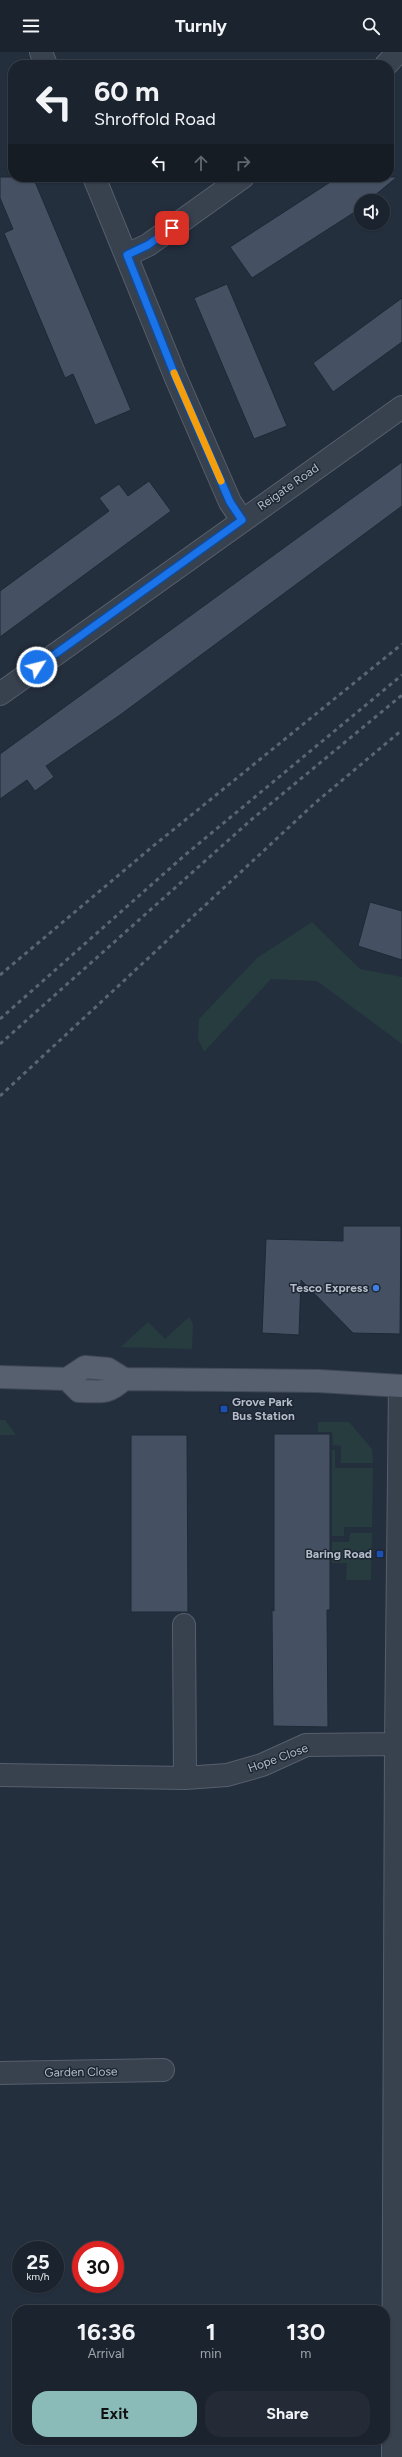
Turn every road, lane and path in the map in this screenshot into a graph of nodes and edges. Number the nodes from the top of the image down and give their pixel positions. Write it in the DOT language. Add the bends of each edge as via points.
graph roads {
  1 [pos="398,52"];
  2 [pos="391,60"];
  3 [pos="96,182"];
  4 [pos="237,182"];
  5 [pos="127,255"];
  6 [pos="402,407"];
  7 [pos="242,520"];
  8 [pos="0,694"];
  9 [pos="0,1377"];
  10 [pos="67,1379"];
  11 [pos="124,1379"];
  12 [pos="401,1386"];
  13 [pos="184,1625"];
  14 [pos="396,1744"];
  15 [pos="0,1774"];
  16 [pos="185,1778"];
  17 [pos="163,2070"];
  18 [pos="0,2073"];
  19 [pos="398,2129"];
  20 [pos="393,2457"];
  1 -- 2 [label="street"];
  3 -- 5 [label="street"];
  4 -- 5 [label="street" via="148,245"];
  5 -- 7 [label="street" via="176,378 230,502"];
  6 -- 7 [label="street, Reigate Road"];
  7 -- 8 [label="street, Reigate Road"];
  9 -- 10 [label="main road"];
  10 -- 11 [label="main road" via="85,1367 108,1369"];
  10 -- 11 [label="main road" via="79,1391 104,1392"];
  11 -- 12 [label="main road" via="319,1381"];
  12 -- 14 [label="street"];
  13 -- 16 [label="street"];
  14 -- 16 [label="street, Hope Close" via="306,1745 262,1765 227,1775"];
  14 -- 19 [label="street"];
  15 -- 16 [label="street, Hope Close"];
  17 -- 18 [label="street, Garden Close"];
  19 -- 20 [label="street"];
}
